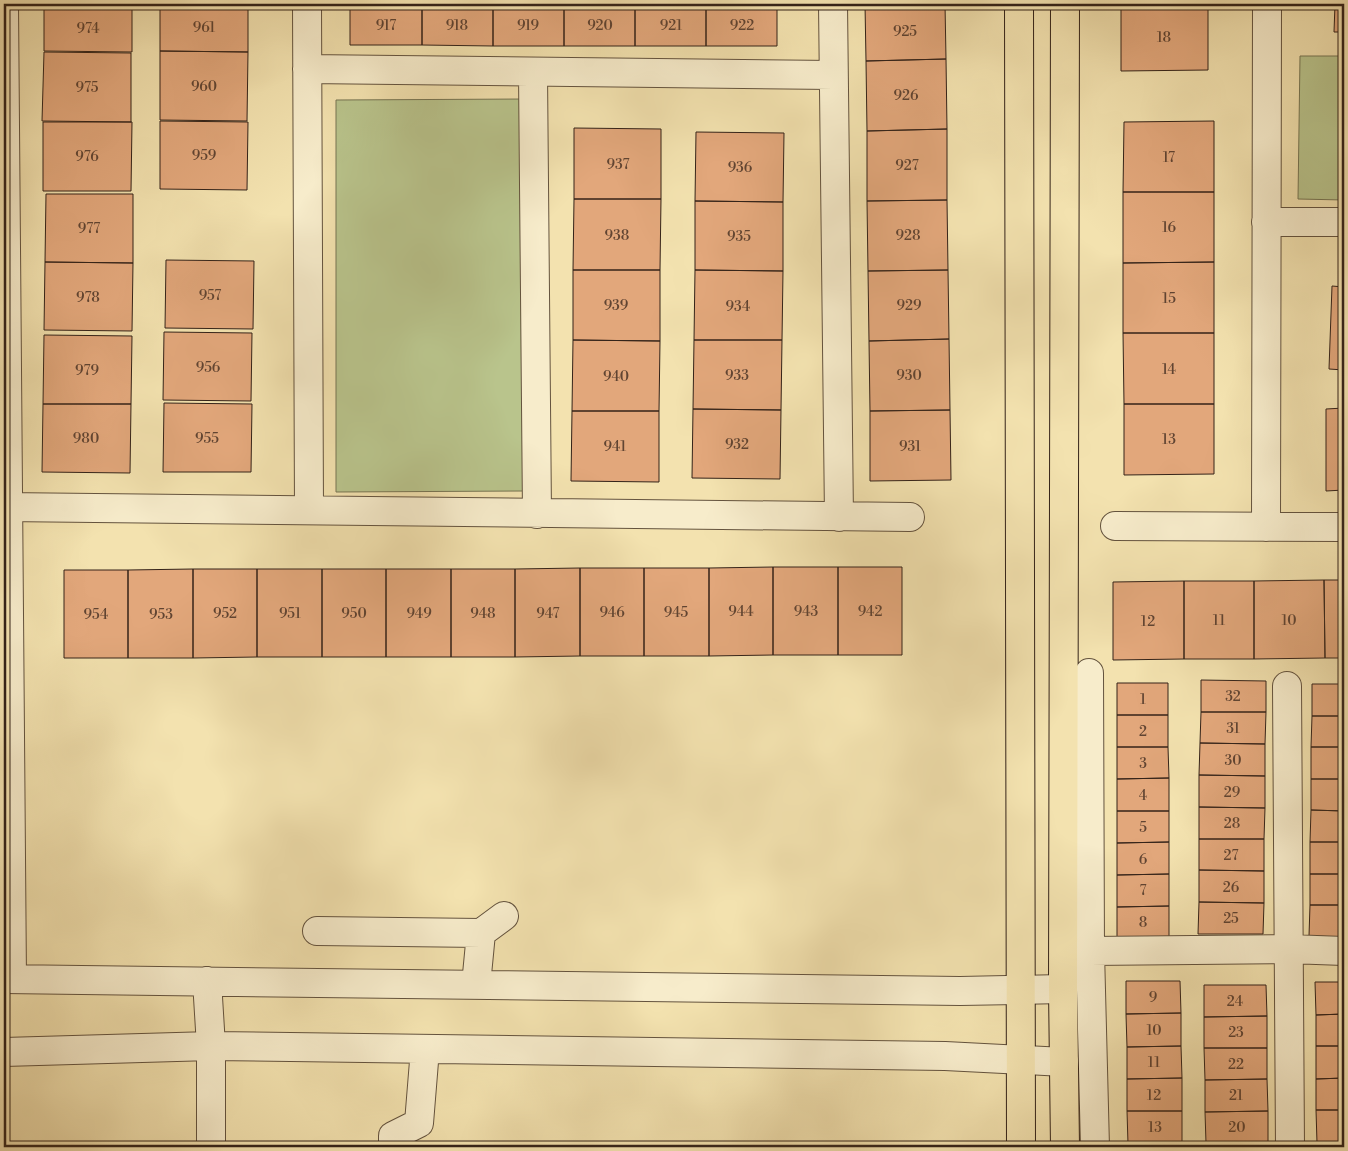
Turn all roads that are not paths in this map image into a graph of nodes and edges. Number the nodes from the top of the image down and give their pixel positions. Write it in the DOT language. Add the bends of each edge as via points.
graph roads {
  1 [pos="4,4"];
  2 [pos="307,4"];
  3 [pos="833,4"];
  4 [pos="1019,4"];
  5 [pos="1065,4"];
  6 [pos="1267,4"];
  7 [pos="307,69"];
  8 [pos="533,73"];
  9 [pos="833,75"];
  10 [pos="1266,222"];
  11 [pos="1344,222"];
  12 [pos="6,507"];
  13 [pos="309,509"];
  14 [pos="537,514"];
  15 [pos="839,517"];
  16 [pos="910,517"];
  17 [pos="1115,526"];
  18 [pos="1266,527"];
  19 [pos="1344,527"];
  20 [pos="1089,673"];
  21 [pos="1287,686"];
  22 [pos="504,916"];
  23 [pos="317,931"];
  24 [pos="482,933"];
  25 [pos="1289,949"];
  26 [pos="1344,950"];
  27 [pos="1090,951"];
  28 [pos="8,979"];
  29 [pos="207,981"];
  30 [pos="476,985"];
  31 [pos="1019,990"];
  32 [pos="1063,990"];
  33 [pos="211,1046"];
  34 [pos="425,1049"];
  35 [pos="4,1052"];
  36 [pos="1020,1058"];
  37 [pos="1064,1062"];
  38 [pos="212,1147"];
  39 [pos="393,1147"];
  40 [pos="1021,1147"];
  41 [pos="1065,1147"];
  42 [pos="1095,1147"];
  43 [pos="1290,1147"];
  1 -- 12 [label="street"];
  2 -- 7 [label="street"];
  3 -- 9 [label="street"];
  4 -- 31 [label="main road"];
  5 -- 32 [label="main road"];
  6 -- 10 [label="street"];
  7 -- 8 [label="street"];
  7 -- 13 [label="street"];
  8 -- 9 [label="street"];
  8 -- 14 [label="street"];
  9 -- 15 [label="street"];
  10 -- 11 [label="street"];
  10 -- 18 [label="street"];
  12 -- 13 [label="street"];
  12 -- 28 [label="street"];
  13 -- 14 [label="street"];
  14 -- 15 [label="street"];
  15 -- 16 [label="street"];
  17 -- 18 [label="street"];
  18 -- 19 [label="street"];
  20 -- 27 [label="street"];
  21 -- 25 [label="street"];
  22 -- 24 [label="street"];
  23 -- 24 [label="street"];
  24 -- 30 [label="street"];
  25 -- 26 [label="street"];
  25 -- 27 [label="street"];
  25 -- 43 [label="street"];
  27 -- 42 [label="street"];
  28 -- 29 [label="street"];
  29 -- 30 [label="street"];
  29 -- 33 [label="street"];
  30 -- 31 [label="street"];
  31 -- 32 [label="street"];
  31 -- 36 [label="main road"];
  32 -- 37 [label="main road"];
  33 -- 34 [label="street"];
  33 -- 35 [label="street"];
  33 -- 38 [label="street"];
  34 -- 36 [label="street"];
  34 -- 39 [label="street" via="419,1123 393,1136"];
  36 -- 37 [label="street"];
  36 -- 40 [label="main road"];
  37 -- 41 [label="main road"];
}
